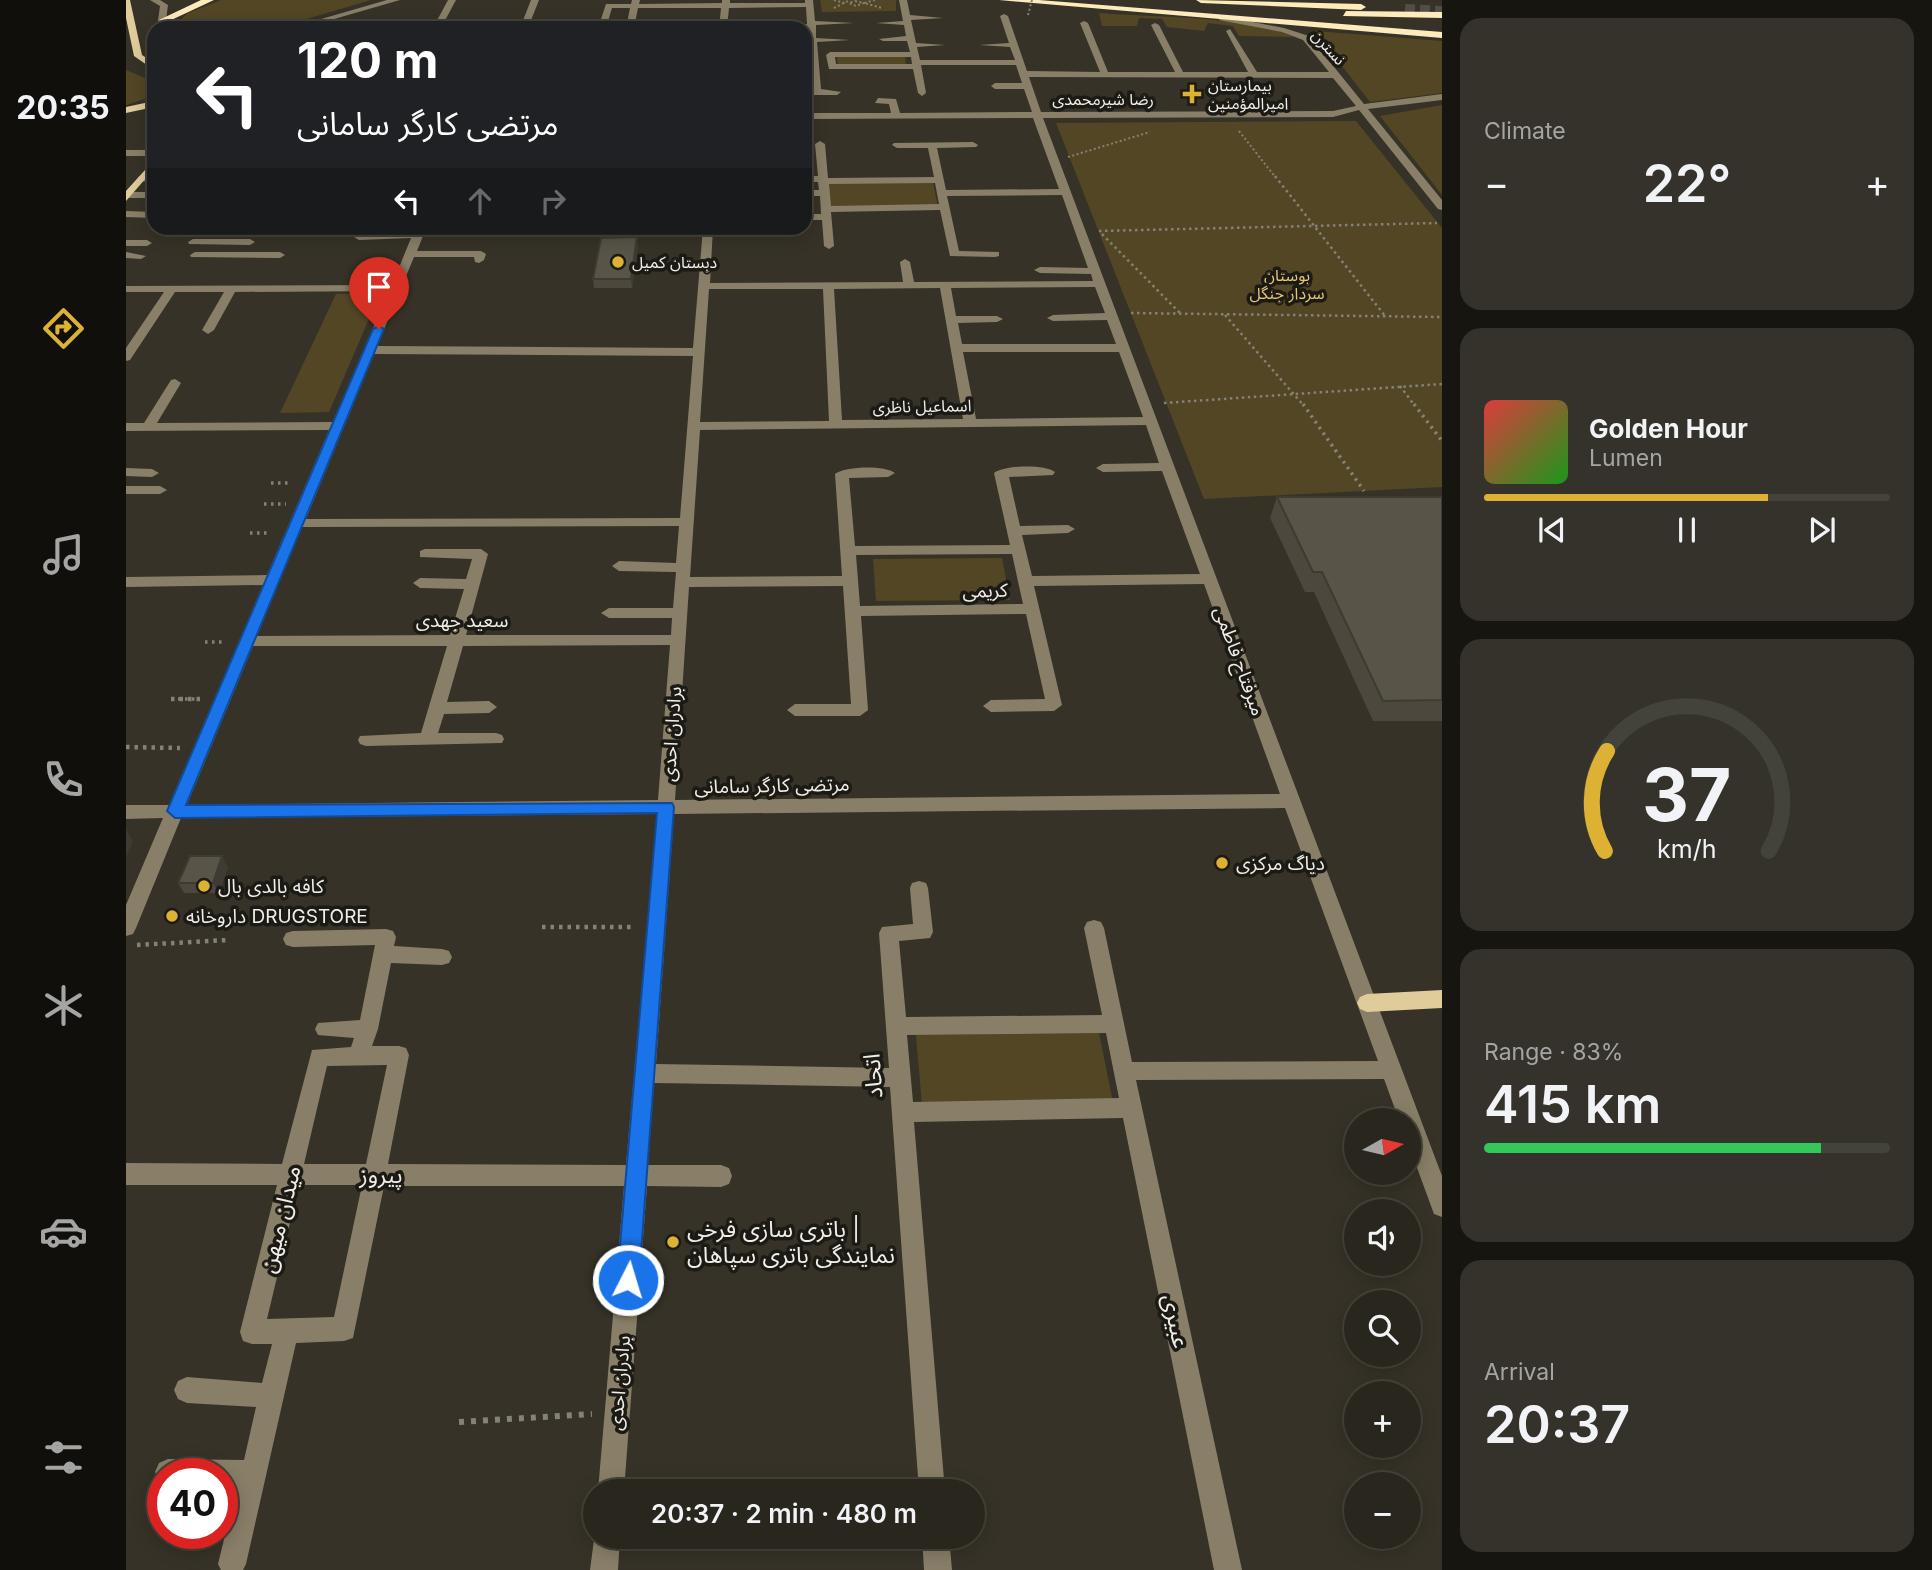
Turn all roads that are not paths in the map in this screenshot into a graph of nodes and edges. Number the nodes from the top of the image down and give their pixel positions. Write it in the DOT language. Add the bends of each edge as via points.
graph roads {
  1 [pos="126,0"];
  2 [pos="154,0"];
  3 [pos="209,0"];
  4 [pos="396,0"];
  5 [pos="452,0"];
  6 [pos="535,0"];
  7 [pos="1004,0"];
  8 [pos="1113,0"];
  9 [pos="1201,0"];
  10 [pos="600,1"];
  11 [pos="903,1"];
  12 [pos="635,3"];
  13 [pos="726,3"];
  14 [pos="810,3"];
  15 [pos="609,6"];
  16 [pos="363,9"];
  17 [pos="1405,9"];
  18 [pos="1121,11"];
  19 [pos="1442,15"];
  20 [pos="1004,16"];
  21 [pos="939,18"];
  22 [pos="1222,18"];
  23 [pos="356,19"];
  24 [pos="907,20"];
  25 [pos="163,21"];
  26 [pos="169,21"];
  27 [pos="319,21"];
  28 [pos="441,21"];
  29 [pos="527,21"];
  30 [pos="604,21"];
  31 [pos="631,21"];
  32 [pos="724,21"];
  33 [pos="811,21"];
  34 [pos="850,23"];
  35 [pos="880,23"];
  36 [pos="1084,23"];
  37 [pos="1442,25"];
  38 [pos="1156,26"];
  39 [pos="1230,31"];
  40 [pos="812,34"];
  41 [pos="812,34"];
  42 [pos="1442,35"];
  43 [pos="883,38"];
  44 [pos="846,42"];
  45 [pos="941,45"];
  46 [pos="983,45"];
  47 [pos="1014,45"];
  48 [pos="914,53"];
  49 [pos="812,61"];
  50 [pos="147,62"];
  51 [pos="1020,63"];
  52 [pos="812,66"];
  53 [pos="1023,74"];
  54 [pos="1105,74"];
  55 [pos="1180,74"];
  56 [pos="812,75"];
  57 [pos="816,75"];
  58 [pos="1254,75"];
  59 [pos="1336,75"];
  60 [pos="995,86"];
  61 [pos="1027,86"];
  62 [pos="812,92"];
  63 [pos="817,92"];
  64 [pos="838,92"];
  65 [pos="922,93"];
  66 [pos="1442,97"];
  67 [pos="878,101"];
  68 [pos="147,106"];
  69 [pos="1362,107"];
  70 [pos="126,111"];
  71 [pos="896,115"];
  72 [pos="1037,115"];
  73 [pos="147,116"];
  74 [pos="812,116"];
  75 [pos="820,144"];
  76 [pos="897,145"];
  77 [pos="932,145"];
  78 [pos="973,145"];
  79 [pos="126,153"];
  80 [pos="147,153"];
  81 [pos="147,178"];
  82 [pos="939,180"];
  83 [pos="812,181"];
  84 [pos="824,184"];
  85 [pos="812,190"];
  86 [pos="1065,192"];
  87 [pos="942,193"];
  88 [pos="147,195"];
  89 [pos="127,196"];
  90 [pos="1442,206"];
  91 [pos="945,207"];
  92 [pos="826,213"];
  93 [pos="126,214"];
  94 [pos="147,215"];
  95 [pos="812,216"];
  96 [pos="245,235"];
  97 [pos="264,235"];
  98 [pos="360,235"];
  99 [pos="438,235"];
  100 [pos="708,235"];
  101 [pos="253,237"];
  102 [pos="417,238"];
  103 [pos="193,242"];
  104 [pos="126,243"];
  105 [pos="147,243"];
  106 [pos="367,246"];
  107 [pos="829,246"];
  108 [pos="243,254"];
  109 [pos="481,254"];
  110 [pos="995,254"];
  111 [pos="126,255"];
  112 [pos="280,255"];
  113 [pos="195,256"];
  114 [pos="135,260"];
  115 [pos="905,262"];
  116 [pos="1040,270"];
  117 [pos="1097,278"];
  118 [pos="909,285"];
  119 [pos="945,285"];
  120 [pos="704,286"];
  121 [pos="828,286"];
  122 [pos="396,288"];
  123 [pos="126,289"];
  124 [pos="172,289"];
  125 [pos="231,289"];
  126 [pos="1112,316"];
  127 [pos="1053,317"];
  128 [pos="951,320"];
  129 [pos="996,320"];
  130 [pos="208,330"];
  131 [pos="956,348"];
  132 [pos="1124,348"];
  133 [pos="370,350"];
  134 [pos="699,352"];
  135 [pos="126,357"];
  136 [pos="175,383"];
  137 [pos="1151,421"];
  138 [pos="970,423"];
  139 [pos="836,424"];
  140 [pos="337,426"];
  141 [pos="694,426"];
  142 [pos="126,427"];
  143 [pos="148,427"];
  144 [pos="1168,467"];
  145 [pos="1103,468"];
  146 [pos="126,472"];
  147 [pos="152,472"];
  148 [pos="1048,472"];
  149 [pos="887,473"];
  150 [pos="126,490"];
  151 [pos="160,490"];
  152 [pos="687,522"];
  153 [pos="296,523"];
  154 [pos="1068,529"];
  155 [pos="1014,531"];
  156 [pos="1018,549"];
  157 [pos="848,551"];
  158 [pos="425,554"];
  159 [pos="619,566"];
  160 [pos="683,575"];
  161 [pos="1209,579"];
  162 [pos="272,580"];
  163 [pos="850,581"];
  164 [pos="1026,581"];
  165 [pos="126,582"];
  166 [pos="420,583"];
  167 [pos="474,583"];
  168 [pos="1032,608"];
  169 [pos="854,611"];
  170 [pos="609,613"];
  171 [pos="680,613"];
  172 [pos="677,640"];
  173 [pos="458,641"];
  174 [pos="247,642"];
  175 [pos="991,706"];
  176 [pos="489,707"];
  177 [pos="438,708"];
  178 [pos="795,710"];
  179 [pos="496,738"];
  180 [pos="428,739"];
  181 [pos="366,740"];
  182 [pos="1292,801"];
  183 [pos="666,807"];
  184 [pos="175,811"];
  185 [pos="126,812"];
  186 [pos="919,888"];
  187 [pos="126,928"];
  188 [pos="1094,928"];
  189 [pos="293,939"];
  190 [pos="383,954"];
  191 [pos="442,957"];
  192 [pos="1442,999"];
  193 [pos="1367,1003"];
  194 [pos="1114,1024"];
  195 [pos="896,1026"];
  196 [pos="325,1029"];
  197 [pos="368,1029"];
  198 [pos="358,1056"];
  199 [pos="1391,1070"];
  200 [pos="1124,1071"];
  201 [pos="645,1073"];
  202 [pos="900,1078"];
  203 [pos="1132,1108"];
  204 [pos="902,1112"];
  205 [pos="126,1174"];
  206 [pos="291,1174"];
  207 [pos="375,1175"];
  208 [pos="636,1175"];
  209 [pos="720,1176"];
  210 [pos="1442,1206"];
  211 [pos="287,1331"];
  212 [pos="187,1390"];
  213 [pos="272,1396"];
  214 [pos="238,1474"];
  215 [pos="254,1474"];
  216 [pos="612,1479"];
  217 [pos="931,1479"];
  218 [pos="606,1549"];
  219 [pos="936,1549"];
  220 [pos="232,1564"];
  221 [pos="604,1570"];
  222 [pos="937,1570"];
  223 [pos="1228,1570"];
  1 -- 50 [label="main road" via="138,56"];
  2 -- 25 [label="street" via="164,5"];
  3 -- 26 [label="highway"];
  4 -- 16 [label="street"];
  5 -- 28 [label="street"];
  6 -- 29 [label="street"];
  7 -- 18 [label="highway"];
  8 -- 19 [label="highway" via="1317,13"];
  9 -- 17 [label="highway"];
  10 -- 15 [label="street"];
  11 -- 24 [label="street"];
  12 -- 13 [label="street"];
  12 -- 15 [label="street"];
  12 -- 31 [label="street"];
  13 -- 14 [label="street"];
  13 -- 32 [label="street"];
  14 -- 33 [label="street"];
  15 -- 30 [label="street"];
  16 -- 23 [label="street"];
  16 -- 27 [label="street"];
  18 -- 22 [label="highway"];
  18 -- 37 [label="highway"];
  20 -- 47 [label="street, میرفتاح فاطمی"];
  21 -- 24 [label="street"];
  22 -- 42 [label="highway"];
  22 -- 59 [label="street, نسترن" via="1298,34 1313,44"];
  24 -- 35 [label="street"];
  24 -- 48 [label="street"];
  34 -- 40 [label="street"];
  36 -- 54 [label="street"];
  38 -- 55 [label="street"];
  39 -- 58 [label="street"];
  41 -- 44 [label="street"];
  43 -- 48 [label="street"];
  45 -- 48 [label="street"];
  46 -- 47 [label="street"];
  47 -- 51 [label="street, میرفتاح فاطمی"];
  48 -- 49 [label="street" via="830,55 831,61"];
  48 -- 51 [label="street"];
  48 -- 65 [label="street"];
  51 -- 53 [label="street, میرفتاح فاطمی"];
  52 -- 57 [label="street"];
  53 -- 54 [label="street"];
  53 -- 61 [label="street, میرفتاح فاطمی"];
  54 -- 55 [label="street"];
  55 -- 58 [label="street"];
  56 -- 57 [label="street"];
  57 -- 63 [label="street"];
  58 -- 59 [label="street"];
  59 -- 69 [label="street, نسترن"];
  60 -- 61 [label="street"];
  61 -- 72 [label="street, میرفتاح فاطمی"];
  62 -- 63 [label="street"];
  63 -- 64 [label="street"];
  66 -- 69 [label="street, رضا شیرمحمدی"];
  67 -- 71 [label="street" via="893,101"];
  68 -- 70 [label="main road"];
  69 -- 72 [label="street, رضا شیرمحمدی" via="1333,114"];
  69 -- 90 [label="street, نسترن"];
  70 -- 73 [label="main road"];
  71 -- 72 [label="street, رضا شیرمحمدی"];
  71 -- 74 [label="street, رضا شیرمحمدی"];
  72 -- 86 [label="street, میرفتاح فاطمی"];
  75 -- 84 [label="street"];
  76 -- 77 [label="street"];
  77 -- 78 [label="street"];
  77 -- 82 [label="street"];
  79 -- 80 [label="street"];
  81 -- 89 [label="main road"];
  82 -- 84 [label="street"];
  82 -- 87 [label="street"];
  83 -- 84 [label="street"];
  84 -- 85 [label="street"];
  84 -- 92 [label="street"];
  86 -- 87 [label="street"];
  86 -- 117 [label="street, میرفتاح فاطمی"];
  87 -- 91 [label="street"];
  88 -- 89 [label="street"];
  91 -- 92 [label="street"];
  91 -- 110 [label="street" via="954,254"];
  92 -- 95 [label="street"];
  92 -- 107 [label="street"];
  93 -- 94 [label="street"];
  96 -- 101 [label="street"];
  97 -- 101 [label="street"];
  98 -- 102 [label="street"];
  99 -- 102 [label="street"];
  100 -- 120 [label="street, برادران احدی"];
  101 -- 103 [label="street"];
  101 -- 108 [label="street"];
  102 -- 106 [label="street"];
  102 -- 109 [label="street"];
  102 -- 122 [label="street"];
  104 -- 105 [label="street"];
  108 -- 112 [label="street"];
  108 -- 113 [label="street"];
  111 -- 114 [label="street"];
  115 -- 118 [label="street"];
  116 -- 117 [label="street"];
  117 -- 119 [label="street"];
  117 -- 126 [label="street, میرفتاح فاطمی"];
  118 -- 119 [label="street"];
  118 -- 121 [label="street"];
  119 -- 128 [label="street"];
  120 -- 121 [label="street"];
  120 -- 134 [label="street, برادران احدی"];
  121 -- 139 [label="street"];
  122 -- 125 [label="street"];
  122 -- 133 [label="street"];
  123 -- 124 [label="street"];
  124 -- 125 [label="street"];
  124 -- 135 [label="street"];
  125 -- 130 [label="street"];
  126 -- 127 [label="street"];
  126 -- 132 [label="street, میرفتاح فاطمی"];
  128 -- 129 [label="street"];
  128 -- 131 [label="street"];
  131 -- 132 [label="street"];
  131 -- 138 [label="street"];
  132 -- 137 [label="street, میرفتاح فاطمی"];
  133 -- 134 [label="street"];
  133 -- 140 [label="street"];
  134 -- 141 [label="street, برادران احدی"];
  136 -- 143 [label="street"];
  137 -- 138 [label="street, اسماعیل ناظری"];
  137 -- 144 [label="street, میرفتاح فاطمی"];
  138 -- 139 [label="street, اسماعیل ناظری"];
  139 -- 141 [label="street, اسماعیل ناظری"];
  140 -- 143 [label="street"];
  140 -- 153 [label="street"];
  141 -- 152 [label="street, برادران احدی"];
  142 -- 143 [label="street"];
  144 -- 145 [label="street"];
  144 -- 161 [label="street, میرفتاح فاطمی"];
  146 -- 147 [label="street"];
  148 -- 155 [label="street" via="1001,474"];
  149 -- 157 [label="street" via="842,474"];
  150 -- 151 [label="street"];
  152 -- 153 [label="street"];
  152 -- 160 [label="street, برادران احدی"];
  153 -- 162 [label="street"];
  154 -- 155 [label="street"];
  155 -- 156 [label="street"];
  156 -- 157 [label="street, کریمی"];
  156 -- 164 [label="street, کریمی"];
  157 -- 163 [label="street"];
  158 -- 167 [label="street" via="481,554"];
  159 -- 160 [label="street"];
  160 -- 163 [label="street"];
  160 -- 171 [label="street, برادران احدی"];
  161 -- 164 [label="street"];
  161 -- 182 [label="street, میرفتاح فاطمی"];
  162 -- 165 [label="street"];
  162 -- 174 [label="street"];
  163 -- 169 [label="street"];
  164 -- 168 [label="street, کریمی"];
  166 -- 167 [label="street"];
  167 -- 173 [label="street"];
  168 -- 169 [label="street, کریمی"];
  168 -- 175 [label="street" via="1054,705"];
  169 -- 178 [label="street" via="860,710"];
  170 -- 171 [label="street"];
  171 -- 172 [label="street, برادران احدی"];
  172 -- 173 [label="street, سعید جهدی"];
  172 -- 183 [label="street, برادران احدی"];
  173 -- 174 [label="street, سعید جهدی"];
  173 -- 177 [label="street"];
  174 -- 184 [label="street"];
  176 -- 177 [label="street"];
  177 -- 180 [label="street"];
  179 -- 180 [label="street"];
  180 -- 181 [label="street"];
  182 -- 183 [label="street, مرتضی کارگر سامانی"];
  182 -- 193 [label="street, میرفتاح فاطمی"];
  183 -- 184 [label="street, مرتضی کارگر سامانی"];
  183 -- 201 [label="street, برادران احدی"];
  184 -- 185 [label="street, مرتضی کارگر سامانی"];
  184 -- 187 [label="street"];
  186 -- 195 [label="street" via="923,932 889,933"];
  188 -- 194 [label="street, عبیری"];
  189 -- 190 [label="street" via="386,937"];
  190 -- 191 [label="street"];
  190 -- 197 [label="street"];
  192 -- 193 [label="main road"];
  193 -- 199 [label="street, میرفتاح فاطمی"];
  194 -- 195 [label="street, اتحاد"];
  194 -- 200 [label="street, عبیری"];
  195 -- 202 [label="street, اتحاد"];
  196 -- 197 [label="street"];
  197 -- 198 [label="street"];
  198 -- 206 [label="street, میدان میهن" via="319,1057"];
  198 -- 207 [label="street, میدان میهن" via="399,1055"];
  199 -- 200 [label="street"];
  199 -- 210 [label="street, میرفتاح فاطمی"];
  200 -- 203 [label="street, عبیری"];
  201 -- 202 [label="street"];
  201 -- 208 [label="street, برادران احدی"];
  202 -- 204 [label="street, اتحاد"];
  203 -- 204 [label="street, اتحاد"];
  203 -- 223 [label="street, عبیری"];
  204 -- 217 [label="street"];
  205 -- 206 [label="street, پیروز"];
  206 -- 207 [label="street, پیروز"];
  206 -- 211 [label="street, میدان میهن" via="252,1332"];
  207 -- 208 [label="street, پیروز"];
  207 -- 211 [label="street, میدان میهن" via="344,1329"];
  208 -- 209 [label="street, پیروز"];
  208 -- 216 [label="street, برادران احدی"];
  211 -- 213 [label="street"];
  212 -- 213 [label="street"];
  213 -- 215 [label="street"];
  214 -- 215 [label="street"];
  215 -- 220 [label="street"];
  218 -- 221 [label="street"];
  219 -- 222 [label="street"];
}
